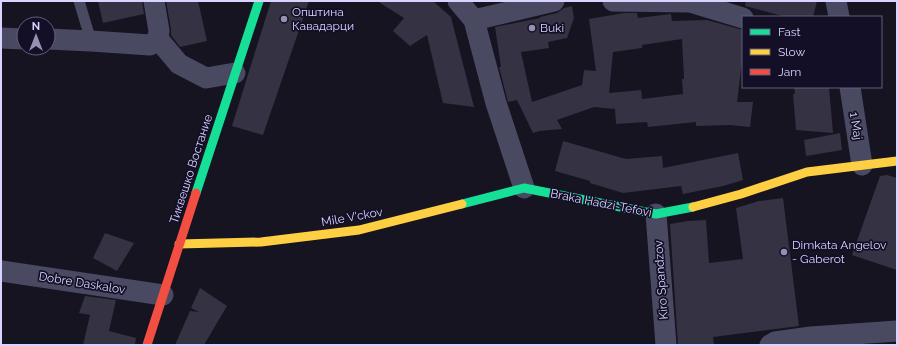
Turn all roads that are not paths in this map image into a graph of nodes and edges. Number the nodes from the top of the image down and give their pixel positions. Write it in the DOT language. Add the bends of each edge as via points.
graph roads {
  1 [pos="79,1"];
  2 [pos="154,1"];
  3 [pos="259,1"];
  4 [pos="458,1"];
  5 [pos="554,1"];
  6 [pos="613,1"];
  7 [pos="621,1"];
  8 [pos="836,1"];
  9 [pos="839,16"];
  10 [pos="742,18"];
  11 [pos="474,20"];
  12 [pos="1,38"];
  13 [pos="16,39"];
  14 [pos="56,39"];
  15 [pos="158,39"];
  16 [pos="91,41"];
  17 [pos="235,73"];
  18 [pos="850,88"];
  19 [pos="897,161"];
  20 [pos="862,165"];
  21 [pos="524,188"];
  22 [pos="656,214"];
  23 [pos="179,244"];
  24 [pos="1,271"];
  25 [pos="163,295"];
  26 [pos="897,331"];
  27 [pos="147,345"];
  28 [pos="666,345"];
  29 [pos="770,345"];
  1 -- 16 [label="lane"];
  2 -- 15 [label="street"];
  3 -- 17 [label="street, Тиквешко Востание"];
  4 -- 11 [label="street"];
  5 -- 11 [label="street"];
  6 -- 7 [label="street"];
  7 -- 10 [label="street" via="690,2"];
  8 -- 9 [label="street"];
  11 -- 21 [label="street" via="496,103"];
  12 -- 13 [label="street"];
  14 -- 16 [label="street"];
  15 -- 16 [label="street" via="150,45"];
  15 -- 17 [label="street" via="179,64 206,78"];
  17 -- 23 [label="street, Тиквешко Востание"];
  18 -- 20 [label="street, 1 Maj"];
  19 -- 20 [label="street, Braka Hadzi-Tefovi"];
  20 -- 22 [label="street, Braka Hadzi-Tefovi" via="807,172 699,206"];
  21 -- 22 [label="street, Braka Hadzi-Tefovi"];
  21 -- 23 [label="street, Mile V'ckov" via="359,230 261,242"];
  22 -- 28 [label="street, Kiro Spandzov"];
  23 -- 25 [label="street, Тиквешко Востание"];
  24 -- 25 [label="street, Dobre Daskalov"];
  25 -- 27 [label="street, Тиквешко Востание"];
  26 -- 29 [label="street" via="811,337"];
}
